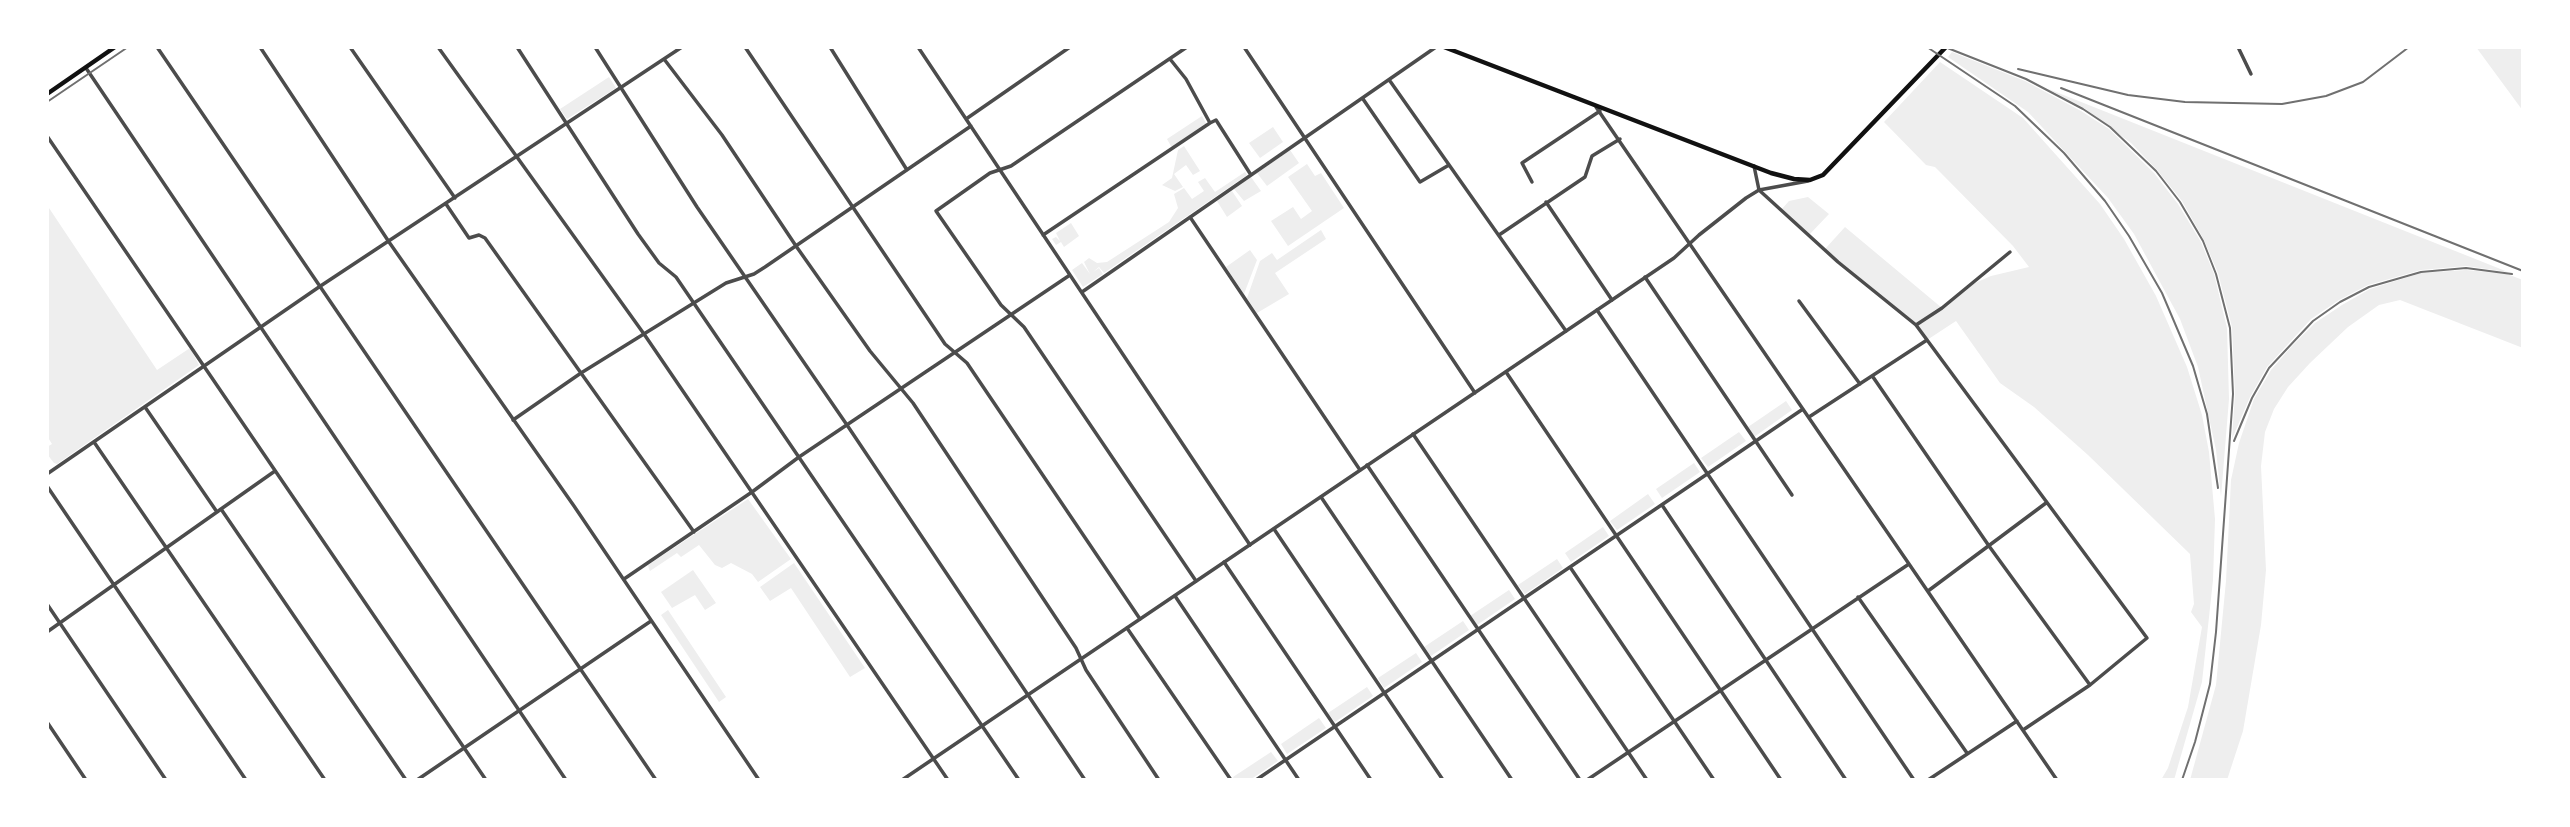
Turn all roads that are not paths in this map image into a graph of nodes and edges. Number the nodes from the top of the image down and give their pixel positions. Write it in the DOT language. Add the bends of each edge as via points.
graph roads {
  1 [pos="116,47"];
  2 [pos="157,47"];
  3 [pos="260,47"];
  4 [pos="351,47"];
  5 [pos="438,47"];
  6 [pos="517,47"];
  7 [pos="595,47"];
  8 [pos="682,47"];
  9 [pos="745,47"];
  10 [pos="830,47"];
  11 [pos="918,47"];
  12 [pos="1070,47"];
  13 [pos="1187,47"];
  14 [pos="1244,47"];
  15 [pos="1436,47"];
  16 [pos="1444,47"];
  17 [pos="1946,47"];
  18 [pos="2238,47"];
  19 [pos="664,59"];
  20 [pos="1170,59"];
  21 [pos="86,67"];
  22 [pos="2251,74"];
  23 [pos="1390,80"];
  24 [pos="621,88"];
  25 [pos="47,94"];
  26 [pos="1363,98"];
  27 [pos="1598,109"];
  28 [pos="966,119"];
  29 [pos="1210,123"];
  30 [pos="567,124"];
  31 [pos="971,126"];
  32 [pos="47,136"];
  33 [pos="1304,138"];
  34 [pos="1620,139"];
  35 [pos="516,158"];
  36 [pos="1449,165"];
  37 [pos="1754,166"];
  38 [pos="999,169"];
  39 [pos="906,170"];
  40 [pos="1251,176"];
  41 [pos="1810,180"];
  42 [pos="1532,182"];
  43 [pos="1759,190"];
  44 [pos="455,198"];
  45 [pos="1546,202"];
  46 [pos="446,204"];
  47 [pos="853,207"];
  48 [pos="1190,217"];
  49 [pos="1499,234"];
  50 [pos="1043,235"];
  51 [pos="389,242"];
  52 [pos="1692,243"];
  53 [pos="796,246"];
  54 [pos="2010,252"];
  55 [pos="1070,275"];
  56 [pos="745,277"];
  57 [pos="1646,277"];
  58 [pos="319,287"];
  59 [pos="1082,292"];
  60 [pos="1612,300"];
  61 [pos="1799,301"];
  62 [pos="694,304"];
  63 [pos="1597,310"];
  64 [pos="1011,314"];
  65 [pos="1916,325"];
  66 [pos="260,328"];
  67 [pos="1566,331"];
  68 [pos="644,334"];
  69 [pos="1927,340"];
  70 [pos="954,353"];
  71 [pos="204,366"];
  72 [pos="1506,372"];
  73 [pos="581,373"];
  74 [pos="1872,377"];
  75 [pos="1860,384"];
  76 [pos="902,388"];
  77 [pos="1475,393"];
  78 [pos="145,407"];
  79 [pos="1803,409"];
  80 [pos="1809,417"];
  81 [pos="513,420"];
  82 [pos="847,425"];
  83 [pos="1413,434"];
  84 [pos="1755,441"];
  85 [pos="94,442"];
  86 [pos="799,457"];
  87 [pos="1367,466"];
  88 [pos="1360,470"];
  89 [pos="275,471"];
  90 [pos="47,474"];
  91 [pos="1707,474"];
  92 [pos="47,486"];
  93 [pos="752,492"];
  94 [pos="1792,495"];
  95 [pos="1321,496"];
  96 [pos="2046,503"];
  97 [pos="1662,505"];
  98 [pos="219,511"];
  99 [pos="1273,529"];
  100 [pos="694,532"];
  101 [pos="1616,536"];
  102 [pos="1250,545"];
  103 [pos="1989,546"];
  104 [pos="166,549"];
  105 [pos="1224,562"];
  106 [pos="1909,564"];
  107 [pos="1570,567"];
  108 [pos="624,579"];
  109 [pos="1196,581"];
  110 [pos="115,586"];
  111 [pos="1928,591"];
  112 [pos="1175,596"];
  113 [pos="1858,597"];
  114 [pos="1524,598"];
  115 [pos="47,604"];
  116 [pos="1140,619"];
  117 [pos="651,621"];
  118 [pos="60,623"];
  119 [pos="1127,628"];
  120 [pos="1812,628"];
  121 [pos="1478,629"];
  122 [pos="47,632"];
  123 [pos="1081,659"];
  124 [pos="1765,660"];
  125 [pos="1432,661"];
  126 [pos="580,669"];
  127 [pos="2090,685"];
  128 [pos="1720,690"];
  129 [pos="1384,693"];
  130 [pos="1028,695"];
  131 [pos="519,711"];
  132 [pos="47,722"];
  133 [pos="1674,722"];
  134 [pos="2017,722"];
  135 [pos="983,725"];
  136 [pos="1335,726"];
  137 [pos="2023,730"];
  138 [pos="464,748"];
  139 [pos="1628,752"];
  140 [pos="1967,753"];
  141 [pos="934,758"];
  142 [pos="1285,760"];
  143 [pos="86,780"];
  144 [pos="166,780"];
  145 [pos="246,780"];
  146 [pos="325,780"];
  147 [pos="406,780"];
  148 [pos="417,780"];
  149 [pos="486,780"];
  150 [pos="566,780"];
  151 [pos="656,780"];
  152 [pos="759,780"];
  153 [pos="902,780"];
  154 [pos="948,780"];
  155 [pos="1019,780"];
  156 [pos="1085,780"];
  157 [pos="1159,780"];
  158 [pos="1230,780"];
  159 [pos="1256,780"];
  160 [pos="1299,780"];
  161 [pos="1371,780"];
  162 [pos="1443,780"];
  163 [pos="1512,780"];
  164 [pos="1580,780"];
  165 [pos="1587,780"];
  166 [pos="1647,780"];
  167 [pos="1714,780"];
  168 [pos="1781,780"];
  169 [pos="1846,780"];
  170 [pos="1914,780"];
  171 [pos="1928,780"];
  172 [pos="2057,780"];
  1 -- 21 [label="main road"];
  2 -- 58 [label="street"];
  3 -- 51 [label="street"];
  4 -- 44 [label="street"];
  5 -- 35 [label="street"];
  6 -- 30 [label="street"];
  7 -- 24 [label="street"];
  8 -- 19 [label="street"];
  9 -- 47 [label="street"];
  10 -- 39 [label="street"];
  11 -- 28 [label="street"];
  12 -- 28 [label="street"];
  13 -- 20 [label="street"];
  14 -- 33 [label="street"];
  15 -- 23 [label="street"];
  16 -- 27 [label="main road"];
  17 -- 41 [label="main road" via="1823,175"];
  18 -- 22 [label="street"];
  19 -- 24 [label="street"];
  19 -- 53 [label="street" via="722,135"];
  20 -- 29 [label="street"];
  20 -- 38 [label="street" via="1011,166"];
  21 -- 25 [label="main road"];
  21 -- 66 [label="street"];
  23 -- 26 [label="street"];
  23 -- 36 [label="street"];
  24 -- 30 [label="street"];
  24 -- 56 [label="street"];
  26 -- 33 [label="street"];
  26 -- 36 [label="street" via="1420,182"];
  27 -- 34 [label="street"];
  27 -- 37 [label="main road"];
  27 -- 42 [label="street" via="1522,163"];
  28 -- 31 [label="street"];
  29 -- 40 [label="street" via="1216,120"];
  29 -- 50 [label="street"];
  30 -- 35 [label="street"];
  30 -- 62 [label="street" via="638,234"];
  31 -- 38 [label="street"];
  31 -- 39 [label="street"];
  32 -- 71 [label="street"];
  33 -- 40 [label="street"];
  33 -- 77 [label="street"];
  34 -- 45 [label="street" via="1592,156 1585,177"];
  34 -- 52 [label="street"];
  35 -- 44 [label="street"];
  35 -- 68 [label="street"];
  36 -- 49 [label="street"];
  37 -- 41 [label="main road"];
  37 -- 43 [label="street"];
  38 -- 50 [label="street"];
  38 -- 64 [label="street" via="936,211"];
  39 -- 47 [label="street"];
  40 -- 48 [label="street"];
  41 -- 43 [label="street"];
  43 -- 52 [label="street"];
  43 -- 65 [label="street"];
  44 -- 46 [label="street"];
  45 -- 49 [label="street"];
  45 -- 60 [label="street"];
  46 -- 51 [label="street"];
  46 -- 73 [label="street" via="469,238 485,237"];
  47 -- 53 [label="street"];
  47 -- 70 [label="street"];
  48 -- 59 [label="street"];
  48 -- 88 [label="street"];
  49 -- 67 [label="street"];
  50 -- 55 [label="street"];
  51 -- 58 [label="street"];
  51 -- 81 [label="street"];
  52 -- 57 [label="street"];
  52 -- 79 [label="street"];
  53 -- 56 [label="street"];
  53 -- 76 [label="street" via="870,351"];
  54 -- 65 [label="street"];
  55 -- 59 [label="street"];
  55 -- 64 [label="street"];
  56 -- 62 [label="street" via="726,283"];
  56 -- 82 [label="street"];
  57 -- 60 [label="street"];
  57 -- 84 [label="street"];
  58 -- 66 [label="street"];
  58 -- 126 [label="street"];
  59 -- 102 [label="street"];
  60 -- 63 [label="street"];
  61 -- 75 [label="street"];
  62 -- 68 [label="street"];
  62 -- 86 [label="street"];
  63 -- 67 [label="street"];
  63 -- 91 [label="street"];
  64 -- 70 [label="street"];
  64 -- 109 [label="street"];
  65 -- 69 [label="street"];
  66 -- 71 [label="street"];
  66 -- 131 [label="street"];
  67 -- 72 [label="street"];
  68 -- 73 [label="street"];
  68 -- 93 [label="street"];
  69 -- 74 [label="street"];
  69 -- 96 [label="street"];
  70 -- 76 [label="street"];
  70 -- 116 [label="street" via="967,363"];
  71 -- 78 [label="street"];
  71 -- 89 [label="street"];
  72 -- 77 [label="street"];
  72 -- 101 [label="street"];
  73 -- 81 [label="street"];
  73 -- 100 [label="street"];
  74 -- 75 [label="street"];
  74 -- 103 [label="street"];
  75 -- 80 [label="street"];
  76 -- 82 [label="street"];
  76 -- 123 [label="street"];
  77 -- 83 [label="street"];
  78 -- 85 [label="street"];
  78 -- 98 [label="street"];
  79 -- 80 [label="street"];
  79 -- 84 [label="street"];
  80 -- 106 [label="street"];
  81 -- 108 [label="street"];
  82 -- 86 [label="street"];
  82 -- 130 [label="street"];
  83 -- 87 [label="street"];
  83 -- 114 [label="street"];
  84 -- 91 [label="street"];
  84 -- 94 [label="street"];
  85 -- 90 [label="street"];
  85 -- 104 [label="street"];
  86 -- 93 [label="street"];
  86 -- 135 [label="street"];
  87 -- 88 [label="street"];
  87 -- 121 [label="street"];
  88 -- 95 [label="street"];
  89 -- 98 [label="street"];
  89 -- 138 [label="street"];
  91 -- 97 [label="street"];
  91 -- 120 [label="street"];
  92 -- 110 [label="street"];
  93 -- 100 [label="street"];
  93 -- 141 [label="street"];
  95 -- 99 [label="street"];
  95 -- 125 [label="street"];
  96 -- 103 [label="street"];
  96 -- 127 [label="street" via="2147,638"];
  97 -- 101 [label="street"];
  97 -- 124 [label="street"];
  98 -- 104 [label="street"];
  98 -- 147 [label="street"];
  99 -- 102 [label="street"];
  99 -- 129 [label="street"];
  100 -- 108 [label="street"];
  101 -- 107 [label="street"];
  101 -- 128 [label="street"];
  102 -- 105 [label="street"];
  103 -- 111 [label="street"];
  103 -- 127 [label="street"];
  104 -- 110 [label="street"];
  104 -- 146 [label="street"];
  105 -- 109 [label="street"];
  105 -- 136 [label="street"];
  106 -- 111 [label="street"];
  106 -- 113 [label="street"];
  107 -- 114 [label="street"];
  107 -- 133 [label="street"];
  108 -- 117 [label="street"];
  109 -- 112 [label="street"];
  110 -- 118 [label="street"];
  110 -- 145 [label="street"];
  111 -- 134 [label="street"];
  112 -- 116 [label="street"];
  112 -- 142 [label="street"];
  113 -- 120 [label="street"];
  113 -- 140 [label="street"];
  114 -- 121 [label="street"];
  114 -- 139 [label="street"];
  115 -- 118 [label="street"];
  116 -- 119 [label="street"];
  117 -- 126 [label="street"];
  117 -- 152 [label="street"];
  118 -- 122 [label="street"];
  118 -- 144 [label="street"];
  119 -- 123 [label="street"];
  119 -- 158 [label="street"];
  120 -- 124 [label="street"];
  120 -- 170 [label="street"];
  121 -- 125 [label="street"];
  121 -- 164 [label="street"];
  123 -- 130 [label="street"];
  123 -- 157 [label="street"];
  124 -- 128 [label="street"];
  124 -- 169 [label="street"];
  125 -- 129 [label="street"];
  125 -- 163 [label="street"];
  126 -- 131 [label="street"];
  126 -- 151 [label="street"];
  127 -- 137 [label="street"];
  128 -- 133 [label="street"];
  128 -- 168 [label="street"];
  129 -- 136 [label="street"];
  129 -- 162 [label="street"];
  130 -- 135 [label="street"];
  130 -- 156 [label="street"];
  131 -- 138 [label="street"];
  131 -- 150 [label="street"];
  132 -- 143 [label="street"];
  133 -- 139 [label="street"];
  133 -- 167 [label="street"];
  134 -- 137 [label="street"];
  134 -- 140 [label="street"];
  135 -- 141 [label="street"];
  135 -- 155 [label="street"];
  136 -- 142 [label="street"];
  136 -- 161 [label="street"];
  137 -- 172 [label="street"];
  138 -- 148 [label="street"];
  138 -- 149 [label="street"];
  139 -- 165 [label="street"];
  139 -- 166 [label="street"];
  140 -- 171 [label="street"];
  141 -- 153 [label="street"];
  141 -- 154 [label="street"];
  142 -- 159 [label="street"];
  142 -- 160 [label="street"];
}
